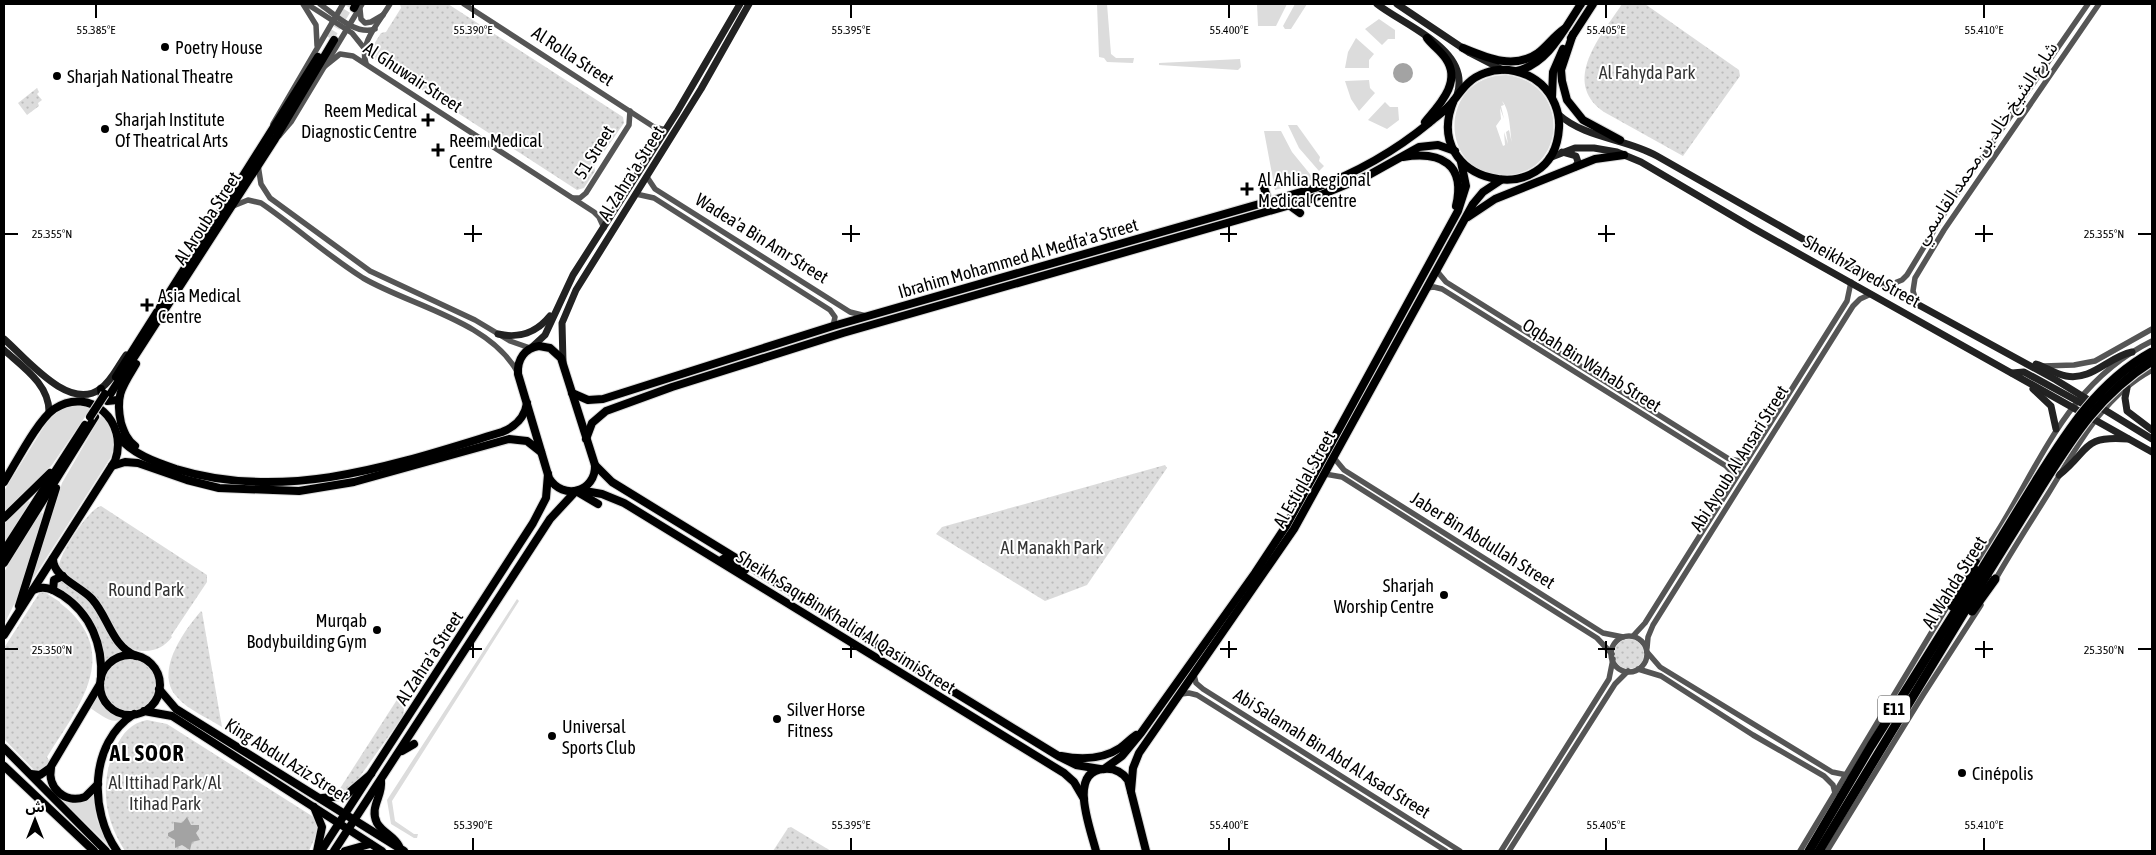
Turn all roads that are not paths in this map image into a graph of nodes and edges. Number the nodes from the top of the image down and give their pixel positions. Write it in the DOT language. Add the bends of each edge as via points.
graph roads {
  1 [pos="303,4"];
  2 [pos="307,4"];
  3 [pos="320,4"];
  4 [pos="390,4"];
  5 [pos="464,4"];
  6 [pos="740,4"];
  7 [pos="749,4"];
  8 [pos="1377,4"];
  9 [pos="1396,4"];
  10 [pos="1581,4"];
  11 [pos="1593,4"];
  12 [pos="2088,4"];
  13 [pos="2099,4"];
  14 [pos="354,5"];
  15 [pos="384,13"];
  16 [pos="335,18"];
  17 [pos="348,27"];
  18 [pos="375,29"];
  19 [pos="1564,29"];
  20 [pos="1573,34"];
  21 [pos="1427,38"];
  22 [pos="332,39"];
  23 [pos="317,47"];
  24 [pos="364,48"];
  25 [pos="1463,48"];
  26 [pos="367,65"];
  27 [pos="325,66"];
  28 [pos="1503,70"];
  29 [pos="1515,71"];
  30 [pos="1455,98"];
  31 [pos="1552,98"];
  32 [pos="630,111"];
  33 [pos="1558,114"];
  34 [pos="666,130"];
  35 [pos="272,137"];
  36 [pos="1620,140"];
  37 [pos="1402,144"];
  38 [pos="1455,151"];
  39 [pos="1562,152"];
  40 [pos="1624,155"];
  41 [pos="1398,158"];
  42 [pos="1549,158"];
  43 [pos="1460,159"];
  44 [pos="258,165"];
  45 [pos="1575,167"];
  46 [pos="641,170"];
  47 [pos="646,177"];
  48 [pos="1501,180"];
  49 [pos="1263,185"];
  50 [pos="635,195"];
  51 [pos="571,198"];
  52 [pos="1269,201"];
  53 [pos="664,205"];
  54 [pos="1289,205"];
  55 [pos="232,207"];
  56 [pos="1300,213"];
  57 [pos="695,214"];
  58 [pos="296,218"];
  59 [pos="283,219"];
  60 [pos="1234,220"];
  61 [pos="1452,222"];
  62 [pos="1463,222"];
  63 [pos="604,228"];
  64 [pos="1753,228"];
  65 [pos="1934,229"];
  66 [pos="1758,238"];
  67 [pos="1934,246"];
  68 [pos="1436,270"];
  69 [pos="1851,282"];
  70 [pos="1887,286"];
  71 [pos="1426,288"];
  72 [pos="797,289"];
  73 [pos="818,291"];
  74 [pos="1871,294"];
  75 [pos="167,303"];
  76 [pos="1917,304"];
  77 [pos="450,308"];
  78 [pos="556,310"];
  79 [pos="1841,310"];
  80 [pos="436,312"];
  81 [pos="1483,315"];
  82 [pos="1499,315"];
  83 [pos="868,316"];
  84 [pos="1847,316"];
  85 [pos="833,326"];
  86 [pos="2152,329"];
  87 [pos="498,334"];
  88 [pos="4,339"];
  89 [pos="2152,341"];
  90 [pos="784,342"];
  91 [pos="531,348"];
  92 [pos="4,350"];
  93 [pos="1973,351"];
  94 [pos="2132,352"];
  95 [pos="2152,352"];
  96 [pos="1962,353"];
  97 [pos="25,357"];
  98 [pos="759,360"];
  99 [pos="2152,361"];
  100 [pos="2026,363"];
  101 [pos="564,365"];
  102 [pos="2040,365"];
  103 [pos="2152,370"];
  104 [pos="2012,373"];
  105 [pos="518,374"];
  106 [pos="2026,381"];
  107 [pos="2127,388"];
  108 [pos="105,393"];
  109 [pos="572,393"];
  110 [pos="118,400"];
  111 [pos="2077,401"];
  112 [pos="527,403"];
  113 [pos="2103,410"];
  114 [pos="49,413"];
  115 [pos="93,417"];
  116 [pos="2095,418"];
  117 [pos="2056,429"];
  118 [pos="2152,430"];
  119 [pos="1690,434"];
  120 [pos="118,436"];
  121 [pos="1678,436"];
  122 [pos="586,439"];
  123 [pos="2131,439"];
  124 [pos="2152,439"];
  125 [pos="469,442"];
  126 [pos="541,452"];
  127 [pos="2152,452"];
  128 [pos="454,454"];
  129 [pos="147,458"];
  130 [pos="1334,458"];
  131 [pos="62,461"];
  132 [pos="1746,462"];
  133 [pos="595,465"];
  134 [pos="112,466"];
  135 [pos="180,470"];
  136 [pos="159,471"];
  137 [pos="60,474"];
  138 [pos="548,474"];
  139 [pos="1325,474"];
  140 [pos="2060,475"];
  141 [pos="1733,481"];
  142 [pos="4,482"];
  143 [pos="577,491"];
  144 [pos="1367,493"];
  145 [pos="1381,493"];
  146 [pos="598,504"];
  147 [pos="4,518"];
  148 [pos="4,551"];
  149 [pos="53,559"];
  150 [pos="720,561"];
  151 [pos="4,563"];
  152 [pos="757,571"];
  153 [pos="1985,571"];
  154 [pos="63,576"];
  155 [pos="33,590"];
  156 [pos="53,590"];
  157 [pos="493,608"];
  158 [pos="16,615"];
  159 [pos="494,620"];
  160 [pos="4,635"];
  161 [pos="1632,636"];
  162 [pos="1623,637"];
  163 [pos="1647,650"];
  164 [pos="136,656"];
  165 [pos="1612,657"];
  166 [pos="1931,658"];
  167 [pos="1638,669"];
  168 [pos="1628,671"];
  169 [pos="1186,672"];
  170 [pos="1194,675"];
  171 [pos="100,681"];
  172 [pos="159,689"];
  173 [pos="1181,694"];
  174 [pos="1230,707"];
  175 [pos="1220,710"];
  176 [pos="144,711"];
  177 [pos="134,714"];
  178 [pos="994,730"];
  179 [pos="1016,730"];
  180 [pos="1141,733"];
  181 [pos="414,744"];
  182 [pos="1869,744"];
  183 [pos="4,748"];
  184 [pos="400,752"];
  185 [pos="1054,754"];
  186 [pos="1803,764"];
  187 [pos="4,766"];
  188 [pos="52,766"];
  189 [pos="1823,767"];
  190 [pos="1102,769"];
  191 [pos="30,774"];
  192 [pos="371,774"];
  193 [pos="1846,775"];
  194 [pos="381,781"];
  195 [pos="98,784"];
  196 [pos="1131,791"];
  197 [pos="1836,793"];
  198 [pos="320,798"];
  199 [pos="1084,799"];
  200 [pos="314,807"];
  201 [pos="1528,808"];
  202 [pos="345,814"];
  203 [pos="355,820"];
  204 [pos="339,823"];
  205 [pos="348,830"];
  206 [pos="1520,834"];
  207 [pos="370,844"];
  208 [pos="402,850"];
  209 [pos="94,851"];
  210 [pos="106,851"];
  211 [pos="115,851"];
  212 [pos="316,851"];
  213 [pos="321,851"];
  214 [pos="334,851"];
  215 [pos="345,851"];
  216 [pos="382,851"];
  217 [pos="1096,851"];
  218 [pos="1146,851"];
  219 [pos="1446,851"];
  220 [pos="1460,851"];
  221 [pos="1500,851"];
  222 [pos="1509,851"];
  223 [pos="1800,851"];
  224 [pos="1808,851"];
  225 [pos="1819,851"];
  226 [pos="1827,851"];
  1 -- 23 [label="street" via="316,25"];
  2 -- 16 [label="street"];
  3 -- 16 [label="street"];
  4 -- 15 [label="street"];
  5 -- 32 [label="street, Al Rolla Street"];
  6 -- 34 [label="main road, Al Zahra'a Street"];
  7 -- 47 [label="main road, Al Zahra'a Street"];
  8 -- 21 [label="main road"];
  9 -- 25 [label="main road"];
  10 -- 19 [label="main road"];
  11 -- 20 [label="main road"];
  12 -- 65 [label="street, شارع الشيخ خالد بن محمد القاسمي"];
  13 -- 67 [label="street, شارع الشيخ خالد بن محمد القاسمي" via="1967,193"];
  14 -- 15 [label="street" via="365,23"];
  14 -- 16 [label="street"];
  14 -- 17 [label="street"];
  15 -- 18 [label="street"];
  16 -- 17 [label="street"];
  16 -- 23 [label="street"];
  17 -- 18 [label="street" via="363,31"];
  17 -- 24 [label="street"];
  17 -- 27 [label="street"];
  18 -- 24 [label="street"];
  19 -- 25 [label="main road" via="1538,53 1522,60 1499,61"];
  19 -- 29 [label="main road" via="1543,58"];
  20 -- 31 [label="main road" via="1555,66"];
  20 -- 36 [label="main road" via="1562,70 1567,100 1583,120"];
  21 -- 30 [label="main road" via="1454,60 1459,74"];
  21 -- 37 [label="main road" via="1448,63 1451,83 1437,108"];
  22 -- 35 [label="main road, Al Arouba Street"];
  23 -- 35 [label="street" via="277,113"];
  24 -- 26 [label="street"];
  25 -- 28 [label="main road"];
  26 -- 27 [label="street, Al Ghuwair Street" via="343,53"];
  26 -- 51 [label="street, Al Ghuwair Street" via="543,176"];
  27 -- 35 [label="street" via="288,127"];
  28 -- 29 [label="main road"];
  28 -- 30 [label="main road" via="1476,77"];
  29 -- 31 [label="main road" via="1534,78"];
  30 -- 37 [label="main road, Ibrahim Mohammed Al Medfa'a Street"];
  30 -- 38 [label="main road" via="1448,126"];
  31 -- 33 [label="main road"];
  32 -- 34 [label="street, Al Rolla Street" via="654,127"];
  32 -- 51 [label="street, 51 Street" via="629,125 586,193 580,198"];
  33 -- 36 [label="main road, Sheikh Zayed Street" via="1586,132"];
  33 -- 42 [label="main road" via="1558,139"];
  34 -- 46 [label="main road, Al Zahra'a Street"];
  35 -- 44 [label="main road, Al Arouba Street"];
  35 -- 75 [label="main road, Al Arouba Street"];
  36 -- 70 [label="main road, Sheikh Zayed Street" via="1663,159"];
  37 -- 52 [label="main road, Ibrahim Mohammed Al Medfa'a Street" via="1333,181"];
  38 -- 41 [label="main road, Ibrahim Mohammed Al Medfa'a Street" via="1431,144"];
  38 -- 43 [label="main road"];
  39 -- 40 [label="main road, Sheikh Zayed Street" via="1587,147"];
  39 -- 42 [label="main road, Sheikh Zayed Street"];
  39 -- 45 [label="main road" via="1576,156 1578,162"];
  40 -- 45 [label="main road" via="1600,157"];
  40 -- 64 [label="main road, Sheikh Zayed Street" via="1649,166"];
  41 -- 54 [label="main road, Ibrahim Mohammed Al Medfa'a Street" via="1344,186"];
  41 -- 61 [label="main road" via="1428,156 1452,166 1460,188"];
  42 -- 48 [label="main road" via="1528,175"];
  43 -- 48 [label="main road" via="1478,174"];
  43 -- 61 [label="main road, Al Estiqlal Street" via="1466,186"];
  44 -- 55 [label="main road, Al Arouba Street"];
  44 -- 58 [label="street" via="266,193"];
  45 -- 62 [label="main road" via="1495,200"];
  46 -- 50 [label="main road" via="631,192"];
  46 -- 63 [label="main road, Al Zahra'a Street"];
  47 -- 50 [label="main road, Al Zahra'a Street"];
  47 -- 57 [label="street, Wadea'a Bin Amr Street" via="655,189"];
  48 -- 62 [label="main road, Al Estiqlal Street" via="1479,196"];
  49 -- 52 [label="main road"];
  50 -- 53 [label="street, Wadea'a Bin Amr Street" via="650,197"];
  50 -- 101 [label="main road, Al Zahra'a Street" via="568,306 562,328"];
  51 -- 63 [label="street, Al Ghuwair Street" via="597,214"];
  52 -- 60 [label="main road" via="1268,207"];
  52 -- 83 [label="main road, Ibrahim Mohammed Al Medfa'a Street"];
  53 -- 57 [label="street" via="670,203"];
  53 -- 72 [label="street, Wadea'a Bin Amr Street"];
  54 -- 56 [label="main road"];
  54 -- 60 [label="main road, Ibrahim Mohammed Al Medfa'a Street"];
  55 -- 59 [label="street" via="242,201 253,200"];
  55 -- 75 [label="main road, Al Arouba Street"];
  57 -- 73 [label="street, Wadea'a Bin Amr Street"];
  58 -- 59 [label="street" via="288,216"];
  58 -- 77 [label="street" via="370,271"];
  59 -- 80 [label="street" via="366,279"];
  60 -- 98 [label="main road, Ibrahim Mohammed Al Medfa'a Street"];
  61 -- 169 [label="main road, Al Estiqlal Street" via="1300,502"];
  62 -- 68 [label="main road, Al Estiqlal Street"];
  63 -- 78 [label="main road, Al Zahra'a Street" via="573,275"];
  64 -- 66 [label="main road"];
  64 -- 69 [label="main road, Sheikh Zayed Street"];
  65 -- 67 [label="street" via="1929,242"];
  65 -- 70 [label="street, شارع الشيخ خالد بن محمد القاسمي" via="1902,280"];
  67 -- 76 [label="street, شارع الشيخ خالد بن محمد القاسمي" via="1913,284"];
  68 -- 71 [label="main road, Al Estiqlal Street"];
  68 -- 82 [label="street, Oqbah Bin Wahab Street" via="1443,280"];
  69 -- 74 [label="main road, Sheikh Zayed Street"];
  69 -- 79 [label="street, Abi Ayoub Al Ansari Street" via="1849,297"];
  70 -- 76 [label="main road, Sheikh Zayed Street"];
  71 -- 81 [label="street, Oqbah Bin Wahab Street" via="1440,288"];
  71 -- 130 [label="main road, Al Estiqlal Street"];
  72 -- 73 [label="street" via="814,295"];
  72 -- 85 [label="street, Wadea'a Bin Amr Street" via="832,311 835,317"];
  73 -- 83 [label="street, Wadea'a Bin Amr Street" via="853,313"];
  74 -- 84 [label="street, Abi Ayoub Al Ansari Street" via="1856,302"];
  74 -- 93 [label="main road, Sheikh Zayed Street"];
  75 -- 108 [label="main road, Al Arouba Street"];
  75 -- 110 [label="main road" via="165,318 122,387"];
  76 -- 100 [label="main road, Sheikh Zayed Street"];
  77 -- 80 [label="street" via="446,312"];
  77 -- 87 [label="street"];
  78 -- 87 [label="main road" via="544,324 530,332 512,336"];
  78 -- 91 [label="main road, Al Zahra'a Street" via="544,335"];
  79 -- 84 [label="street"];
  79 -- 132 [label="street, Abi Ayoub Al Ansari Street"];
  80 -- 105 [label="street" via="499,348"];
  81 -- 82 [label="street" via="1486,312"];
  81 -- 121 [label="street, Oqbah Bin Wahab Street"];
  82 -- 119 [label="street, Oqbah Bin Wahab Street"];
  83 -- 85 [label="main road, Ibrahim Mohammed Al Medfa'a Street"];
  84 -- 163 [label="street, Abi Ayoub Al Ansari Street" via="1653,625"];
  85 -- 90 [label="main road, Ibrahim Mohammed Al Medfa'a Street"];
  86 -- 102 [label="street" via="2095,361"];
  87 -- 91 [label="street"];
  88 -- 97 [label="main road"];
  89 -- 94 [label="street"];
  90 -- 98 [label="main road" via="757,355"];
  90 -- 109 [label="main road, Ibrahim Mohammed Al Medfa'a Street" via="603,399 588,400"];
  91 -- 101 [label="main road" via="550,348"];
  91 -- 105 [label="main road" via="520,359"];
  92 -- 97 [label="main road" via="19,358"];
  92 -- 114 [label="main road" via="44,389 49,400"];
  93 -- 96 [label="main road"];
  93 -- 104 [label="main road, Sheikh Zayed Street"];
  94 -- 102 [label="main road" via="2080,376 2066,376"];
  94 -- 111 [label="street" via="2107,370"];
  95 -- 153 [label="highway, Al Wahda Street / E11, bridge" via="2112,380 2084,408 2062,439"];
  97 -- 108 [label="main road" via="46,378 70,393"];
  98 -- 122 [label="main road, Ibrahim Mohammed Al Medfa'a Street" via="609,409 592,423"];
  99 -- 153 [label="highway, Al Wahda Street / E11, bridge" via="2120,384 2089,415"];
  100 -- 102 [label="main road"];
  100 -- 111 [label="main road, Sheikh Zayed Street"];
  101 -- 109 [label="main road"];
  103 -- 107 [label="street"];
  104 -- 106 [label="main road, Sheikh Zayed Street"];
  104 -- 111 [label="main road" via="2024,372"];
  105 -- 112 [label="main road"];
  106 -- 111 [label="main road, Sheikh Zayed Street"];
  106 -- 117 [label="main road" via="2049,402"];
  107 -- 113 [label="street"];
  107 -- 118 [label="main road" via="2127,411"];
  108 -- 110 [label="main road" via="102,396 107,401"];
  108 -- 115 [label="main road, Al Arouba Street"];
  109 -- 122 [label="main road"];
  110 -- 129 [label="main road" via="126,436"];
  111 -- 113 [label="main road" via="2092,409"];
  111 -- 116 [label="main road, Sheikh Zayed Street"];
  111 -- 117 [label="street"];
  112 -- 125 [label="main road" via="523,415 512,427"];
  112 -- 126 [label="main road"];
  113 -- 116 [label="street"];
  113 -- 124 [label="main road"];
  114 -- 120 [label="main road" via="69,403 90,404 109,416"];
  114 -- 142 [label="main road"];
  115 -- 131 [label="main road, Al Arouba Street"];
  115 -- 137 [label="main road, Al Arouba Street"];
  116 -- 123 [label="main road, Sheikh Zayed Street"];
  116 -- 140 [label="street"];
  117 -- 153 [label="street"];
  119 -- 121 [label="street"];
  119 -- 132 [label="street, Oqbah Bin Wahab Street" via="1732,460"];
  120 -- 129 [label="main road"];
  120 -- 134 [label="main road"];
  121 -- 141 [label="street, Oqbah Bin Wahab Street" via="1726,466"];
  122 -- 133 [label="main road"];
  123 -- 127 [label="main road, Sheikh Zayed Street"];
  123 -- 140 [label="main road" via="2094,441"];
  125 -- 128 [label="main road" via="467,448"];
  125 -- 135 [label="main road" via="350,475 312,481 245,482"];
  126 -- 128 [label="main road" via="531,443 514,438"];
  126 -- 138 [label="main road"];
  128 -- 136 [label="main road" via="342,485 299,491 219,488"];
  129 -- 135 [label="main road"];
  130 -- 139 [label="main road, Al Estiqlal Street"];
  130 -- 145 [label="street, Jaber Bin Abdullah Street" via="1341,468"];
  131 -- 147 [label="main road"];
  131 -- 148 [label="main road, Al Arouba Street"];
  132 -- 141 [label="street, Abi Ayoub Al Ansari Street"];
  133 -- 143 [label="main road, Al Zahra'a Street" via="592,480"];
  133 -- 152 [label="main road, Sheikh Saqr Bin Khalid Al Qasimi Street" via="612,482"];
  134 -- 136 [label="main road" via="134,463"];
  134 -- 149 [label="main road"];
  135 -- 136 [label="main road"];
  137 -- 151 [label="main road, Al Arouba Street"];
  137 -- 158 [label="main road"];
  138 -- 143 [label="main road" via="558,488"];
  138 -- 192 [label="main road, Al Zahra'a Street" via="546,498 534,523"];
  139 -- 144 [label="street, Jaber Bin Abdullah Street" via="1342,477"];
  139 -- 170 [label="main road, Al Estiqlal Street" via="1278,554"];
  140 -- 153 [label="street"];
  141 -- 161 [label="street, Abi Ayoub Al Ansari Street" via="1645,623"];
  143 -- 146 [label="main road"];
  143 -- 150 [label="main road, Sheikh Saqr Bin Khalid Al Qasimi Street" via="602,494 624,503"];
  143 -- 157 [label="main road, Al Zahra'a Street" via="550,519"];
  144 -- 145 [label="street" via="1370,490"];
  144 -- 165 [label="street, Jaber Bin Abdullah Street" via="1597,638"];
  145 -- 162 [label="street, Jaber Bin Abdullah Street" via="1603,633"];
  149 -- 154 [label="main road" via="55,570"];
  149 -- 155 [label="main road"];
  150 -- 152 [label="main road" via="725,558 746,570"];
  150 -- 178 [label="main road, Sheikh Saqr Bin Khalid Al Qasimi Street"];
  152 -- 179 [label="main road, Sheikh Saqr Bin Khalid Al Qasimi Street"];
  153 -- 166 [label="highway, Al Wahda Street / E11"];
  153 -- 166 [label="highway"];
  153 -- 182 [label="street" via="1958,587"];
  153 -- 226 [label="street"];
  154 -- 156 [label="main road" via="54,580"];
  154 -- 164 [label="main road" via="90,597 116,641"];
  155 -- 156 [label="main road" via="43,587"];
  155 -- 158 [label="main road"];
  156 -- 171 [label="main road" via="76,605 90,624 100,650"];
  157 -- 159 [label="main road"];
  157 -- 184 [label="main road, Al Zahra'a Street"];
  158 -- 160 [label="main road"];
  161 -- 162 [label="street"];
  161 -- 163 [label="street" via="1641,640"];
  162 -- 165 [label="street" via="1613,646"];
  163 -- 167 [label="street" via="1644,664"];
  163 -- 189 [label="street" via="1660,667"];
  164 -- 171 [label="main road" via="123,656 112,662"];
  164 -- 172 [label="main road" via="155,669"];
  165 -- 168 [label="street" via="1620,669"];
  165 -- 201 [label="street" via="1609,679"];
  166 -- 182 [label="highway, Al Wahda Street / E11"];
  166 -- 225 [label="highway, Al Wahda Street / E11"];
  167 -- 168 [label="street"];
  167 -- 186 [label="street" via="1661,676"];
  168 -- 206 [label="street" via="1615,684"];
  169 -- 173 [label="main road" via="1178,688"];
  169 -- 180 [label="main road, Al Estiqlal Street"];
  170 -- 173 [label="main road, Al Estiqlal Street"];
  170 -- 174 [label="street, Abi Salamah Bin Abd Al Asad Street" via="1200,688"];
  171 -- 177 [label="main road" via="103,698 110,707 119,713"];
  171 -- 188 [label="main road"];
  172 -- 176 [label="main road" via="155,700"];
  172 -- 198 [label="main road, King Abdul Aziz Street" via="176,709"];
  173 -- 175 [label="street, Abi Salamah Bin Abd Al Asad Street" via="1195,694"];
  173 -- 196 [label="main road, Al Estiqlal Street" via="1139,753 1133,768"];
  174 -- 175 [label="street"];
  174 -- 220 [label="street, Abi Salamah Bin Abd Al Asad Street"];
  175 -- 219 [label="street, Abi Salamah Bin Abd Al Asad Street"];
  176 -- 177 [label="main road"];
  176 -- 200 [label="main road, King Abdul Aziz Street" via="172,716"];
  177 -- 195 [label="main road" via="119,727 108,745 100,764"];
  178 -- 179 [label="main road" via="1010,734"];
  178 -- 199 [label="main road, Sheikh Saqr Bin Khalid Al Qasimi Street" via="1064,773"];
  179 -- 185 [label="main road, Sheikh Saqr Bin Khalid Al Qasimi Street"];
  180 -- 185 [label="main road" via="1117,749 1099,756 1078,758"];
  180 -- 190 [label="main road, Al Estiqlal Street" via="1122,756"];
  181 -- 184 [label="main road"];
  182 -- 193 [label="street"];
  182 -- 224 [label="highway, Al Wahda Street / E11"];
  183 -- 191 [label="main road"];
  184 -- 194 [label="main road, Al Zahra'a Street"];
  185 -- 190 [label="main road, Sheikh Saqr Bin Khalid Al Qasimi Street" via="1076,765"];
  186 -- 189 [label="street" via="1820,771"];
  186 -- 197 [label="street" via="1831,781"];
  187 -- 209 [label="main road"];
  188 -- 191 [label="main road" via="43,774"];
  188 -- 195 [label="main road" via="50,776 53,784 59,793 69,798 85,797"];
  189 -- 193 [label="street"];
  190 -- 196 [label="main road, Sheikh Saqr Bin Khalid Al Qasimi Street" via="1120,772 1128,780"];
  190 -- 199 [label="main road, Al Estiqlal Street" via="1090,775 1084,784"];
  191 -- 210 [label="main road"];
  192 -- 198 [label="main road" via="345,796"];
  192 -- 202 [label="main road, Al Zahra'a Street"];
  193 -- 197 [label="street"];
  194 -- 203 [label="main road, Al Zahra'a Street"];
  194 -- 208 [label="main road" via="374,814 378,825"];
  195 -- 211 [label="main road" via="99,813"];
  196 -- 218 [label="main road"];
  197 -- 223 [label="street"];
  198 -- 202 [label="main road, King Abdul Aziz Street"];
  199 -- 217 [label="main road"];
  200 -- 204 [label="main road, King Abdul Aziz Street"];
  200 -- 212 [label="main road" via="322,831"];
  201 -- 206 [label="street" via="1519,828"];
  201 -- 221 [label="street"];
  202 -- 203 [label="main road, King Abdul Aziz Street"];
  202 -- 204 [label="main road, Al Zahra'a Street"];
  203 -- 205 [label="main road, Al Zahra'a Street"];
  203 -- 208 [label="main road, King Abdul Aziz Street"];
  204 -- 205 [label="main road, King Abdul Aziz Street"];
  204 -- 213 [label="main road, Al Zahra'a Street"];
  205 -- 207 [label="main road, King Abdul Aziz Street"];
  205 -- 214 [label="main road, Al Zahra'a Street"];
  206 -- 222 [label="street"];
  207 -- 215 [label="main road"];
  207 -- 216 [label="main road, King Abdul Aziz Street"];
}
